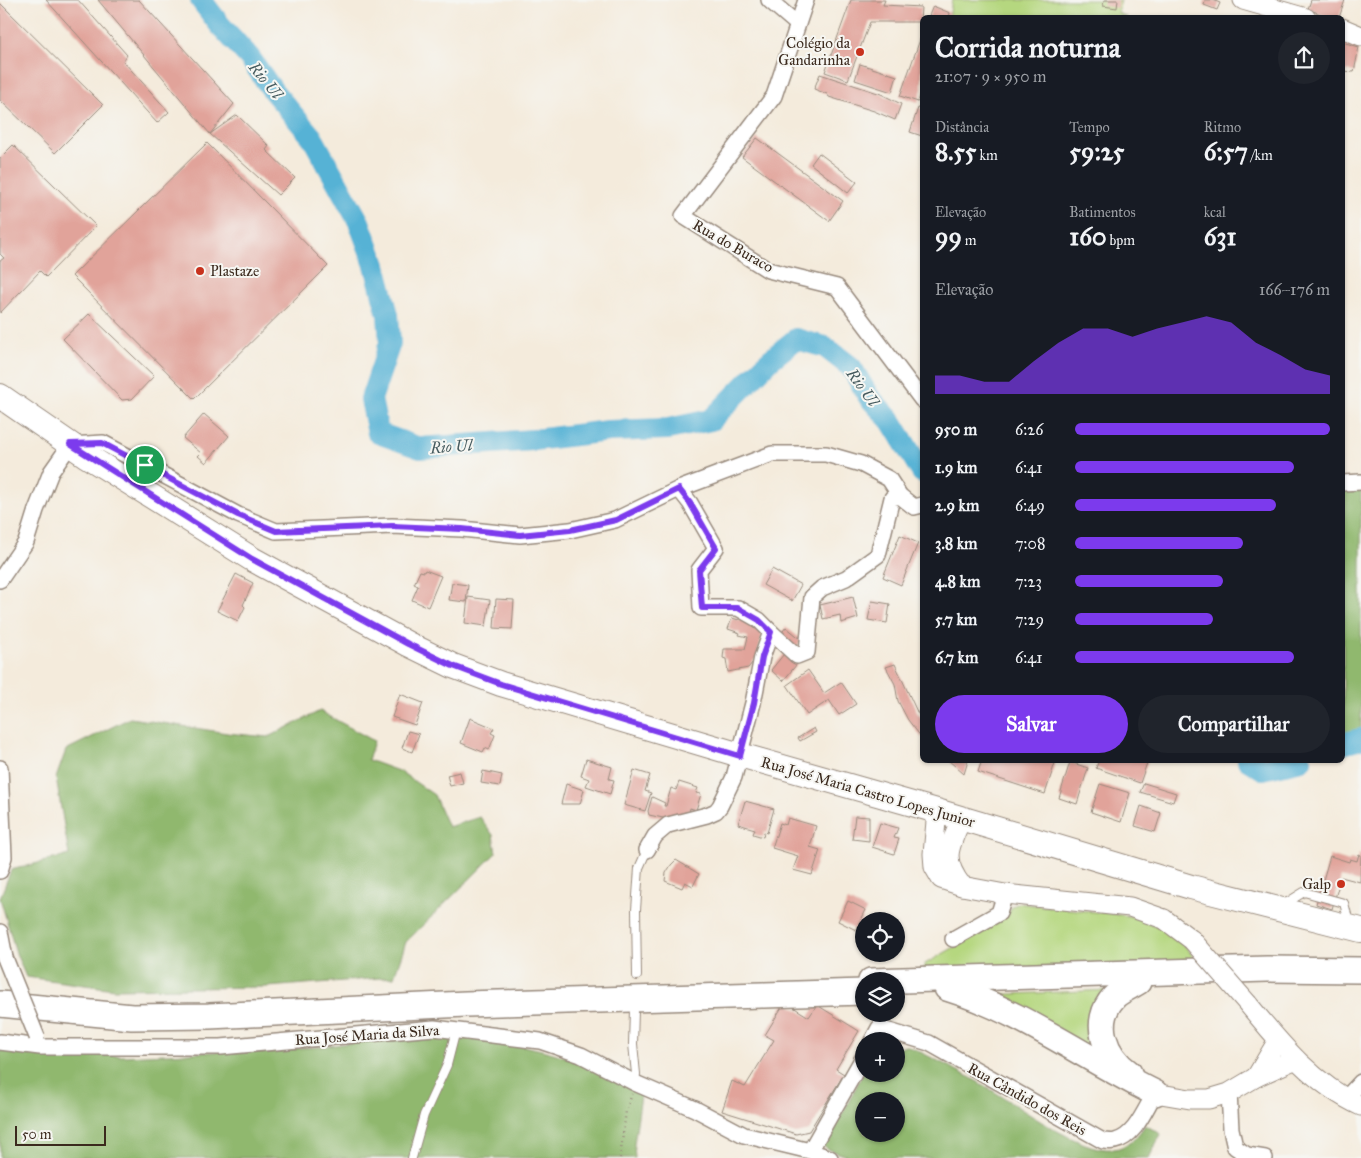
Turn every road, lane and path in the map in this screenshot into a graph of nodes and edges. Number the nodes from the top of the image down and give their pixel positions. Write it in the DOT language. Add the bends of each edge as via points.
graph roads {
  1 [pos="769,0"];
  2 [pos="806,0"];
  3 [pos="1243,0"];
  4 [pos="1296,15"];
  5 [pos="797,24"];
  6 [pos="1345,29"];
  7 [pos="1361,36"];
  8 [pos="0,396"];
  9 [pos="920,397"];
  10 [pos="70,444"];
  11 [pos="1361,482"];
  12 [pos="1345,484"];
  13 [pos="679,489"];
  14 [pos="900,496"];
  15 [pos="920,506"];
  16 [pos="0,580"];
  17 [pos="771,632"];
  18 [pos="740,756"];
  19 [pos="0,768"];
  20 [pos="937,811"];
  21 [pos="962,818"];
  22 [pos="646,850"];
  23 [pos="0,871"];
  24 [pos="962,886"];
  25 [pos="1005,894"];
  26 [pos="1356,928"];
  27 [pos="0,932"];
  28 [pos="954,940"];
  29 [pos="1361,970"];
  30 [pos="637,976"];
  31 [pos="1361,977"];
  32 [pos="905,980"];
  33 [pos="855,982"];
  34 [pos="1138,982"];
  35 [pos="947,988"];
  36 [pos="905,990"];
  37 [pos="855,992"];
  38 [pos="0,994"];
  39 [pos="0,1004"];
  40 [pos="634,1010"];
  41 [pos="456,1030"];
  42 [pos="877,1032"];
  43 [pos="892,1032"];
  44 [pos="905,1036"];
  45 [pos="1278,1040"];
  46 [pos="0,1042"];
  47 [pos="39,1042"];
  48 [pos="1296,1059"];
  49 [pos="855,1072"];
  50 [pos="1256,1077"];
  51 [pos="1361,1082"];
  52 [pos="635,1083"];
  53 [pos="1155,1093"];
  54 [pos="1229,1093"];
  55 [pos="1353,1102"];
  56 [pos="809,1154"];
  57 [pos="412,1158"];
  58 [pos="620,1158"];
  59 [pos="830,1158"];
  60 [pos="1265,1158"];
  1 -- 5 [label="street"];
  2 -- 5 [label="street"];
  3 -- 4 [label="street"];
  5 -- 9 [label="street, Rua do Buraco" via="774,96 683,216 768,270 837,287"];
  6 -- 7 [label="street"];
  8 -- 10 [label="main road, Rua José Maria Castro Lopes Junior"];
  10 -- 13 [label="street" via="102,443 238,515 276,531 392,526 520,535 562,531 616,520"];
  10 -- 16 [label="street" via="51,472 26,542"];
  10 -- 18 [label="main road, Rua José Maria Castro Lopes Junior" via="252,559 453,666 501,684"];
  11 -- 12 [label="street"];
  13 -- 14 [label="street" via="772,454 826,454 861,464 889,478"];
  13 -- 17 [label="street" via="716,548 699,570 702,608 738,608 759,620"];
  14 -- 15 [label="street" via="914,507"];
  14 -- 17 [label="street" via="892,498 878,555 846,578 822,588 812,598 807,652 797,656"];
  17 -- 18 [label="street" via="762,657"];
  18 -- 20 [label="main road, Rua José Maria Castro Lopes Junior"];
  18 -- 22 [label="street" via="734,777 716,811 668,825"];
  19 -- 23 [label="street" via="4,857"];
  20 -- 21 [label="main road, Rua José Maria Castro Lopes Junior"];
  20 -- 24 [label="street" via="934,867 941,878"];
  21 -- 24 [label="street" via="948,858"];
  21 -- 26 [label="main road, Rua José Maria Castro Lopes Junior" via="1191,886"];
  22 -- 30 [label="lane" via="640,868 636,910"];
  24 -- 25 [label="street"];
  25 -- 28 [label="street" via="999,913"];
  25 -- 45 [label="street, bridge" via="1130,907 1164,919 1192,940"];
  27 -- 47 [label="street, bridge" via="4,958"];
  29 -- 32 [label="highway" via="1268,969"];
  31 -- 34 [label="highway"];
  33 -- 38 [label="highway" via="502,992 230,1006 132,1006"];
  34 -- 35 [label="highway"];
  34 -- 53 [label="highway" via="1114,998 1105,1013 1103,1037 1109,1053 1122,1068"];
  35 -- 36 [label="highway"];
  35 -- 53 [label="highway" via="1004,1009"];
  37 -- 39 [label="highway" via="486,1003 209,1016 132,1016"];
  40 -- 52 [label="lane"];
  41 -- 47 [label="street, Rua José Maria da Silva" via="434,1028 221,1047"];
  41 -- 52 [label="street, Rua José Maria da Silva" via="540,1041 581,1055"];
  41 -- 57 [label="lane" via="447,1066 424,1115"];
  42 -- 43 [label="street, Rua Cândido dos Reis" via="879,1028"];
  44 -- 53 [label="street, Rua Cândido dos Reis" via="929,1043 1103,1141 1126,1137"];
  45 -- 48 [label="street"];
  45 -- 50 [label="street"];
  46 -- 47 [label="street, Rua José Maria da Silva"];
  48 -- 50 [label="street"];
  48 -- 55 [label="street" via="1330,1089"];
  49 -- 56 [label="street"];
  50 -- 54 [label="street"];
  51 -- 55 [label="street"];
  52 -- 56 [label="street, Rua José Maria da Silva" via="744,1135"];
  52 -- 58 [label="path" via="626,1111"];
  53 -- 54 [label="street" via="1190,1099 1209,1099"];
  54 -- 60 [label="street" via="1235,1147 1247,1155"];
  56 -- 59 [label="street, Rua José Maria da Silva"];
}
